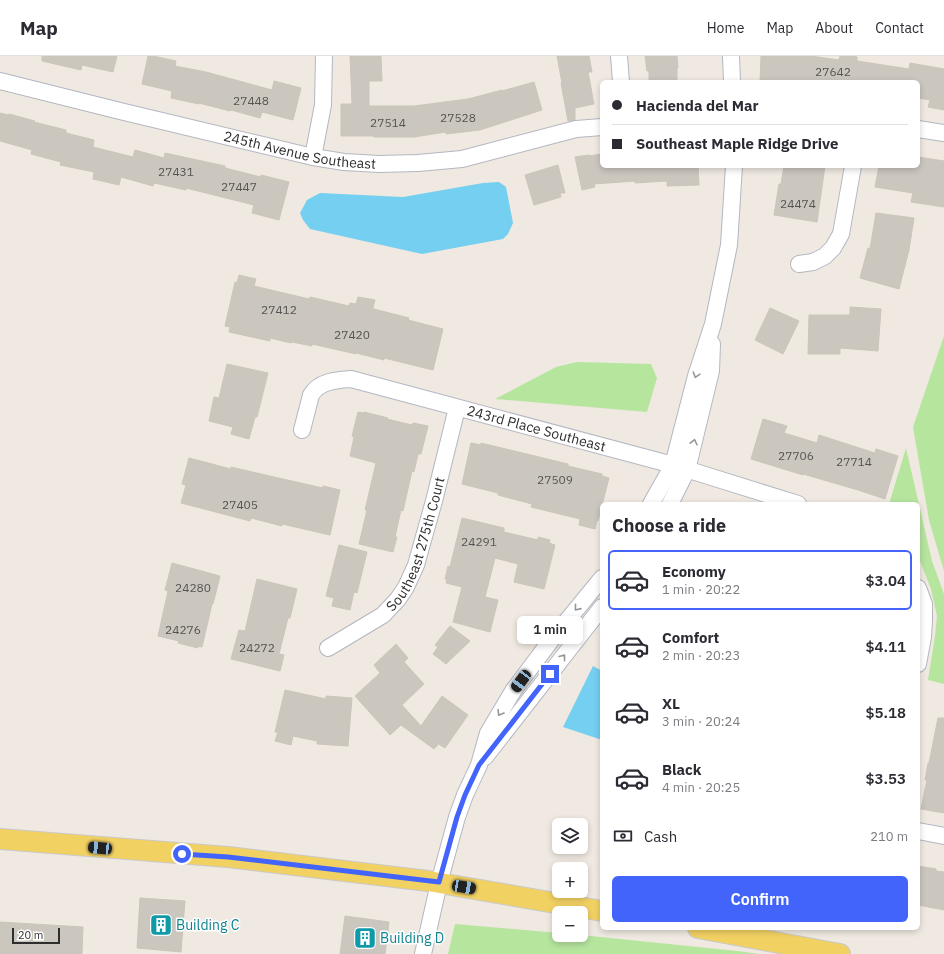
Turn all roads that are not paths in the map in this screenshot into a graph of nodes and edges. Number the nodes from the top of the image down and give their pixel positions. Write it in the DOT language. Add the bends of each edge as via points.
graph roads {
  1 [pos="324,56"];
  2 [pos="619,56"];
  3 [pos="731,56"];
  4 [pos="621,80"];
  5 [pos="732,80"];
  6 [pos="0,81"];
  7 [pos="600,127"];
  8 [pos="920,128"];
  9 [pos="944,133"];
  10 [pos="313,157"];
  11 [pos="734,168"];
  12 [pos="853,168"];
  13 [pos="799,264"];
  14 [pos="457,408"];
  15 [pos="302,430"];
  16 [pos="680,467"];
  17 [pos="774,500"];
  18 [pos="653,502"];
  19 [pos="671,502"];
  20 [pos="786,502"];
  21 [pos="600,580"];
  22 [pos="920,593"];
  23 [pos="600,609"];
  24 [pos="328,648"];
  25 [pos="920,653"];
  26 [pos="479,765"];
  27 [pos="920,831"];
  28 [pos="944,836"];
  29 [pos="0,839"];
  30 [pos="439,882"];
  31 [pos="600,911"];
  32 [pos="709,930"];
  33 [pos="423,954"];
  34 [pos="840,954"];
  1 -- 10 [label="street" via="322,105"];
  2 -- 4 [label="street"];
  3 -- 5 [label="street"];
  6 -- 10 [label="street, 245th Avenue Southeast"];
  7 -- 10 [label="street, 245th Avenue Southeast" via="576,129 462,159 379,164"];
  8 -- 9 [label="street"];
  11 -- 16 [label="street" via="729,245 713,324 696,376"];
  12 -- 13 [label="street" via="841,234 825,256 813,262"];
  14 -- 15 [label="street, 243rd Place Southeast" via="352,379 334,380 314,390"];
  14 -- 16 [label="street, 243rd Place Southeast"];
  14 -- 24 [label="street, Southeast 275th Court" via="416,565 406,587 383,615"];
  16 -- 17 [label="street, 243rd Place Southeast"];
  16 -- 18 [label="street"];
  16 -- 19 [label="street"];
  17 -- 20 [label="street, 243rd Place Southeast"];
  21 -- 26 [label="street, one-way" via="513,691 488,733"];
  22 -- 25 [label="street" via="924,604"];
  26 -- 23 [label="street, one-way"];
  26 -- 30 [label="street" via="457,817"];
  27 -- 28 [label="street"];
  29 -- 30 [label="main road" via="228,857"];
  30 -- 31 [label="main road"];
  30 -- 33 [label="street"];
  32 -- 34 [label="main road"];
}
